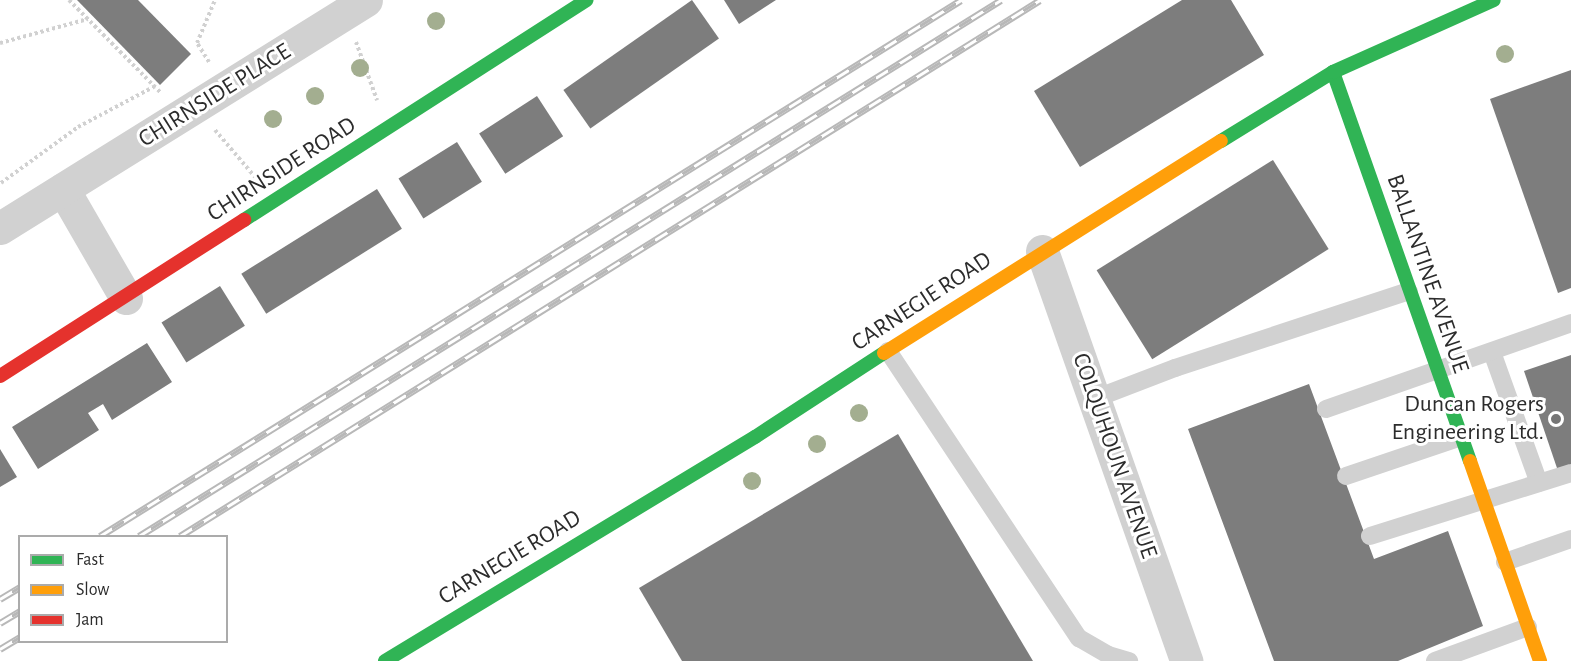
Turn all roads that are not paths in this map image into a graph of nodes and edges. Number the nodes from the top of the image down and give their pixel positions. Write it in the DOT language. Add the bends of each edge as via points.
graph roads {
  1 [pos="587,0"];
  2 [pos="1494,0"];
  3 [pos="356,6"];
  4 [pos="1333,72"];
  5 [pos="63,189"];
  6 [pos="0,228"];
  7 [pos="1042,251"];
  8 [pos="1409,291"];
  9 [pos="126,298"];
  10 [pos="1571,324"];
  11 [pos="888,351"];
  12 [pos="1492,352"];
  13 [pos="1437,371"];
  14 [pos="0,376"];
  15 [pos="1094,399"];
  16 [pos="1326,409"];
  17 [pos="1461,437"];
  18 [pos="1571,473"];
  19 [pos="1346,476"];
  20 [pos="1539,483"];
  21 [pos="1484,501"];
  22 [pos="1370,536"];
  23 [pos="1571,539"];
  24 [pos="1505,562"];
  25 [pos="1528,627"];
  26 [pos="410,645"];
  27 [pos="385,661"];
  28 [pos="421,661"];
  29 [pos="1129,661"];
  30 [pos="1186,661"];
  31 [pos="1435,661"];
  32 [pos="1540,661"];
  1 -- 9 [label="street, CHIRNSIDE ROAD"];
  2 -- 4 [label="street, CARNEGIE ROAD"];
  3 -- 5 [label="street, CHIRNSIDE PLACE"];
  4 -- 7 [label="street, CARNEGIE ROAD"];
  4 -- 8 [label="street, BALLANTINE AVENUE"];
  5 -- 6 [label="street, CHIRNSIDE PLACE"];
  5 -- 9 [label="street"];
  7 -- 11 [label="street, CARNEGIE ROAD"];
  7 -- 15 [label="street, COLQUHOUN AVENUE"];
  8 -- 13 [label="street, BALLANTINE AVENUE"];
  8 -- 15 [label="lane" via="1175,368"];
  9 -- 14 [label="street, CHIRNSIDE ROAD"];
  10 -- 12 [label="lane"];
  11 -- 26 [label="street, CARNEGIE ROAD" via="755,437"];
  11 -- 29 [label="lane" via="1079,638 1108,656"];
  12 -- 13 [label="lane"];
  12 -- 20 [label="lane"];
  13 -- 16 [label="lane"];
  13 -- 17 [label="street, BALLANTINE AVENUE"];
  15 -- 30 [label="street, COLQUHOUN AVENUE"];
  17 -- 19 [label="lane"];
  17 -- 21 [label="street, BALLANTINE AVENUE"];
  18 -- 20 [label="lane"];
  20 -- 21 [label="lane"];
  21 -- 22 [label="lane"];
  21 -- 24 [label="street, BALLANTINE AVENUE"];
  23 -- 24 [label="lane"];
  24 -- 25 [label="street, BALLANTINE AVENUE"];
  25 -- 31 [label="lane"];
  25 -- 32 [label="street, BALLANTINE AVENUE"];
  26 -- 27 [label="street, CARNEGIE ROAD"];
  26 -- 28 [label="lane"];
}
